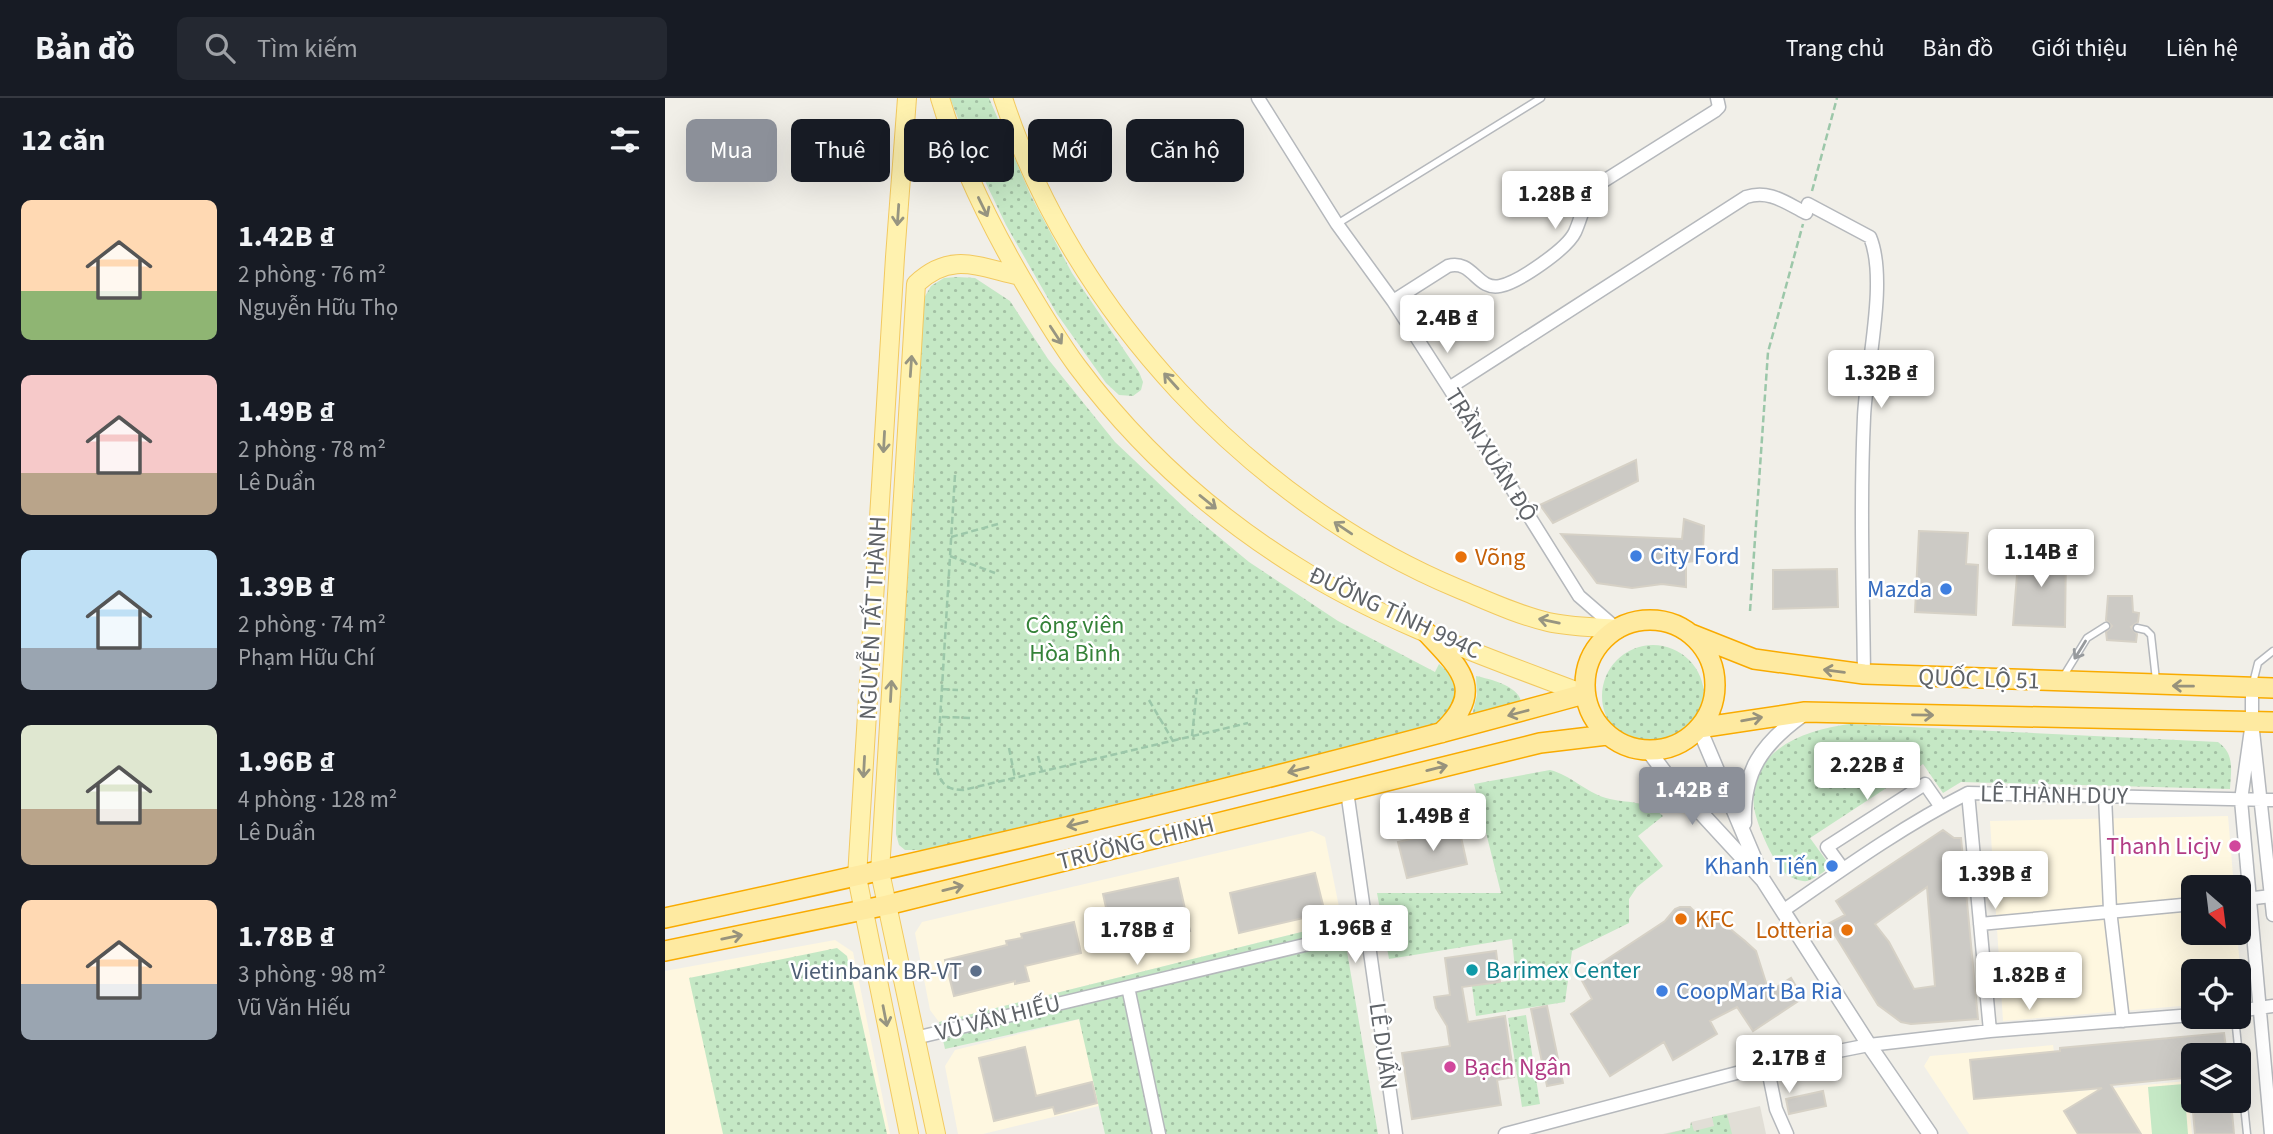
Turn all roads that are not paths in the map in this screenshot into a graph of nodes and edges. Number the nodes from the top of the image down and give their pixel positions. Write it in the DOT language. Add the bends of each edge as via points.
graph roads {
  1 [pos="907,98"];
  2 [pos="940,98"];
  3 [pos="1003,98"];
  4 [pos="1258,98"];
  5 [pos="1541,98"];
  6 [pos="1717,98"];
  7 [pos="1337,225"];
  8 [pos="1020,276"];
  9 [pos="893,283"];
  10 [pos="916,284"];
  11 [pos="1393,302"];
  12 [pos="1449,388"];
  13 [pos="2106,626"];
  14 [pos="2137,628"];
  15 [pos="1617,629"];
  16 [pos="1427,633"];
  17 [pos="1691,634"];
  18 [pos="2273,651"];
  19 [pos="1864,674"];
  20 [pos="2061,682"];
  21 [pos="2156,685"];
  22 [pos="2252,687"];
  23 [pos="2273,688"];
  24 [pos="1584,694"];
  25 [pos="1805,712"];
  26 [pos="2252,722"];
  27 [pos="2273,722"];
  28 [pos="1699,728"];
  29 [pos="1439,734"];
  30 [pos="1607,735"];
  31 [pos="1648,750"];
  32 [pos="1347,791"];
  33 [pos="1968,793"];
  34 [pos="2105,796"];
  35 [pos="2241,800"];
  36 [pos="2267,800"];
  37 [pos="1941,807"];
  38 [pos="1744,831"];
  39 [pos="1843,869"];
  40 [pos="880,872"];
  41 [pos="2243,875"];
  42 [pos="857,877"];
  43 [pos="1763,880"];
  44 [pos="2271,896"];
  45 [pos="2251,899"];
  46 [pos="887,905"];
  47 [pos="2181,905"];
  48 [pos="864,909"];
  49 [pos="1784,910"];
  50 [pos="2110,910"];
  51 [pos="2273,915"];
  52 [pos="665,918"];
  53 [pos="1980,924"];
  54 [pos="1367,930"];
  55 [pos="2251,933"];
  56 [pos="665,950"];
  57 [pos="1128,987"];
  58 [pos="2267,1007"];
  59 [pos="2181,1016"];
  60 [pos="2123,1021"];
  61 [pos="2236,1029"];
  62 [pos="1990,1031"];
  63 [pos="915,1038"];
  64 [pos="1869,1045"];
  65 [pos="1766,1065"];
  66 [pos="909,1134"];
  67 [pos="936,1134"];
  68 [pos="1159,1134"];
  69 [pos="1396,1134"];
  70 [pos="1505,1134"];
  71 [pos="1787,1134"];
  72 [pos="1930,1134"];
  73 [pos="2247,1134"];
  74 [pos="2271,1134"];
  1 -- 9 [label="main road, NGUYỄN TẤT THÀNH, one-way"];
  2 -- 8 [label="main road, ĐƯỜNG TỈNH 994C, one-way" via="977,194"];
  15 -- 3 [label="main road, ĐƯỜNG TỈNH 994C, one-way" via="1549,622 1413,570 1328,519 1228,439 1151,359 1090,277 1039,188"];
  4 -- 7 [label="street, TRẦN XUÂN ĐỘ"];
  5 -- 7 [label="lane"];
  6 -- 11 [label="street" via="1716,111 1599,184 1585,200 1568,242 1512,282 1487,285 1457,263"];
  7 -- 11 [label="street, TRẦN XUÂN ĐỘ"];
  8 -- 10 [label="main road" via="945,264"];
  8 -- 16 [label="main road, ĐƯỜNG TỈNH 994C, one-way" via="1078,367 1168,468 1245,532 1295,566"];
  9 -- 10 [label="main road"];
  9 -- 42 [label="main road, NGUYỄN TẤT THÀNH, one-way"];
  40 -- 10 [label="main road, NGUYỄN TẤT THÀNH, one-way"];
  11 -- 12 [label="street, TRẦN XUÂN ĐỘ"];
  12 -- 15 [label="street, TRẦN XUÂN ĐỘ" via="1579,596"];
  12 -- 19 [label="street" via="1746,197 1770,195 1870,237 1876,256 1876,302 1864,421"];
  13 -- 20 [label="lane, one-way" via="2087,638"];
  14 -- 21 [label="lane" via="2151,635"];
  15 -- 17 [label="highway" via="1632,622 1663,621"];
  15 -- 24 [label="highway" via="1595,650"];
  16 -- 24 [label="main road, ĐƯỜNG TỈNH 994C"];
  16 -- 29 [label="highway" via="1457,664 1464,680 1465,699 1455,719"];
  19 -- 17 [label="highway, QUỐC LỘ 51, one-way" via="1754,659"];
  17 -- 28 [label="highway" via="1708,654 1715,679 1712,705"];
  18 -- 22 [label="lane" via="2258,663"];
  19 -- 20 [label="highway, QUỐC LỘ 51"];
  20 -- 21 [label="highway, QUỐC LỘ 51"];
  22 -- 21 [label="highway, QUỐC LỘ 51, one-way"];
  22 -- 23 [label="highway, QUỐC LỘ 51"];
  22 -- 26 [label="street"];
  24 -- 29 [label="highway, TRƯỜNG CHINH, one-way"];
  24 -- 30 [label="highway" via="1596,723"];
  25 -- 26 [label="highway, QUỐC LỘ 51, one-way"];
  28 -- 25 [label="highway, QUỐC LỘ 51, one-way"];
  25 -- 38 [label="street" via="1773,738 1756,760 1743,804"];
  26 -- 27 [label="highway, QUỐC LỘ 51"];
  26 -- 35 [label="street"];
  26 -- 36 [label="street"];
  28 -- 31 [label="highway" via="1675,745"];
  28 -- 38 [label="street"];
  29 -- 40 [label="highway, TRƯỜNG CHINH, one-way"];
  30 -- 31 [label="highway"];
  32 -- 30 [label="highway, TRƯỜNG CHINH, one-way" via="1540,743"];
  31 -- 43 [label="street"];
  46 -- 32 [label="highway, TRƯỜNG CHINH, one-way"];
  32 -- 54 [label="street, LÊ DUẨN"];
  33 -- 34 [label="street, LÊ THÀNH DUY"];
  33 -- 37 [label="street, LÊ THÀNH DUY"];
  33 -- 53 [label="street"];
  34 -- 35 [label="street, LÊ THÀNH DUY"];
  34 -- 50 [label="street"];
  35 -- 36 [label="street, LÊ THÀNH DUY"];
  35 -- 41 [label="street"];
  36 -- 44 [label="street"];
  37 -- 39 [label="street, LÊ THÀNH DUY"];
  37 -- 39 [label="street" via="1925,784 1827,847"];
  38 -- 43 [label="street"];
  39 -- 49 [label="street, LÊ THÀNH DUY"];
  40 -- 42 [label="highway, TRƯỜNG CHINH"];
  40 -- 46 [label="main road, NGUYỄN TẤT THÀNH"];
  42 -- 48 [label="main road, NGUYỄN TẤT THÀNH"];
  42 -- 52 [label="highway, TRƯỜNG CHINH"];
  43 -- 49 [label="street"];
  44 -- 45 [label="street"];
  44 -- 51 [label="street"];
  46 -- 48 [label="highway, TRƯỜNG CHINH"];
  46 -- 63 [label="main road, NGUYỄN TẤT THÀNH"];
  47 -- 50 [label="street"];
  56 -- 48 [label="highway, TRƯỜNG CHINH, one-way"];
  48 -- 66 [label="main road, NGUYỄN TẤT THÀNH, one-way"];
  49 -- 64 [label="street"];
  50 -- 53 [label="street"];
  50 -- 60 [label="street"];
  53 -- 62 [label="street"];
  54 -- 57 [label="street, VŨ VĂN HIẾU"];
  54 -- 69 [label="street, LÊ DUẨN"];
  55 -- 58 [label="street"];
  57 -- 63 [label="street, VŨ VĂN HIẾU"];
  57 -- 68 [label="street"];
  58 -- 74 [label="street"];
  59 -- 60 [label="street"];
  60 -- 62 [label="street"];
  61 -- 73 [label="lane"];
  62 -- 64 [label="street"];
  63 -- 67 [label="main road, NGUYỄN TẤT THÀNH"];
  64 -- 65 [label="street"];
  64 -- 72 [label="street"];
  65 -- 70 [label="street"];
  65 -- 71 [label="street"];
}
